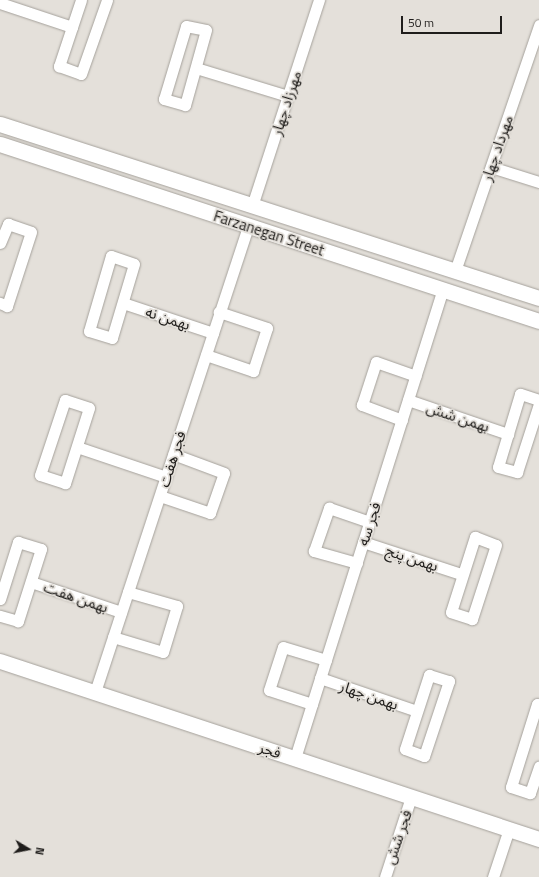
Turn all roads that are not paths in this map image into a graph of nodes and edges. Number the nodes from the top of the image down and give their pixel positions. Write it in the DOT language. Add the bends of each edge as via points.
graph roads {
  1 [pos="81,0"];
  2 [pos="107,0"];
  3 [pos="319,0"];
  4 [pos="0,3"];
  5 [pos="72,27"];
  6 [pos="538,31"];
  7 [pos="196,68"];
  8 [pos="288,96"];
  9 [pos="0,124"];
  10 [pos="0,144"];
  11 [pos="491,167"];
  12 [pos="539,182"];
  13 [pos="252,206"];
  14 [pos="248,226"];
  15 [pos="0,243"];
  16 [pos="455,271"];
  17 [pos="443,290"];
  18 [pos="539,298"];
  19 [pos="0,303"];
  20 [pos="123,303"];
  21 [pos="219,312"];
  22 [pos="539,320"];
  23 [pos="212,333"];
  24 [pos="206,355"];
  25 [pos="416,376"];
  26 [pos="408,400"];
  27 [pos="539,400"];
  28 [pos="539,404"];
  29 [pos="402,420"];
  30 [pos="508,434"];
  31 [pos="77,447"];
  32 [pos="173,454"];
  33 [pos="166,477"];
  34 [pos="160,496"];
  35 [pos="370,522"];
  36 [pos="364,542"];
  37 [pos="357,563"];
  38 [pos="461,574"];
  39 [pos="31,582"];
  40 [pos="128,592"];
  41 [pos="0,599"];
  42 [pos="121,612"];
  43 [pos="0,616"];
  44 [pos="113,637"];
  45 [pos="326,660"];
  46 [pos="0,661"];
  47 [pos="320,678"];
  48 [pos="95,692"];
  49 [pos="312,704"];
  50 [pos="539,705"];
  51 [pos="417,711"];
  52 [pos="295,758"];
  53 [pos="539,767"];
  54 [pos="411,797"];
  55 [pos="509,829"];
  56 [pos="539,839"];
  57 [pos="385,877"];
  58 [pos="493,877"];
  1 -- 5 [label="street"];
  2 -- 5 [label="street" via="81,74 59,66"];
  3 -- 8 [label="street, مهرزاد چهار"];
  4 -- 5 [label="street"];
  6 -- 11 [label="street, مهرداد چهار"];
  7 -- 7 [label="street" via="185,105 164,99 186,26 206,30"];
  7 -- 8 [label="street"];
  8 -- 13 [label="street, مهرزاد چهار"];
  9 -- 13 [label="street, Farzanegan Street"];
  10 -- 14 [label="street, Farzanegan Street"];
  11 -- 12 [label="street"];
  11 -- 16 [label="street, مهرداد چهار"];
  13 -- 16 [label="street, Farzanegan Street"];
  14 -- 17 [label="street, Farzanegan Street"];
  14 -- 21 [label="street, فجر هفت"];
  15 -- 19 [label="street" via="8,224 31,232 7,306"];
  16 -- 18 [label="street, Farzanegan Street"];
  17 -- 22 [label="street, Farzanegan Street"];
  17 -- 25 [label="street, فجر سه"];
  20 -- 20 [label="street" via="112,338 89,331 111,256 134,264"];
  20 -- 23 [label="street, بهمن نه"];
  21 -- 23 [label="street, فجر هفت"];
  21 -- 24 [label="street" via="267,328 253,371"];
  23 -- 24 [label="street, فجر هفت"];
  24 -- 32 [label="street, فجر هفت"];
  25 -- 26 [label="street, فجر سه"];
  25 -- 29 [label="street" via="376,362 362,405"];
  26 -- 29 [label="street, فجر سه"];
  26 -- 30 [label="street, بهمن شش"];
  27 -- 30 [label="street" via="520,394"];
  28 -- 30 [label="street" via="517,472 498,467"];
  29 -- 35 [label="street, فجر سه"];
  31 -- 31 [label="street" via="65,483 40,475 64,400 89,408"];
  31 -- 33 [label="street"];
  32 -- 33 [label="street, فجر هفت"];
  32 -- 34 [label="street" via="224,472 210,513"];
  33 -- 34 [label="street, فجر هفت"];
  34 -- 40 [label="street, فجر هفت"];
  35 -- 36 [label="street, فجر سه"];
  35 -- 37 [label="street" via="329,508 314,551"];
  36 -- 37 [label="street, فجر سه"];
  36 -- 38 [label="street, بهمن پنج"];
  37 -- 45 [label="street, فجر سه"];
  38 -- 38 [label="street" via="451,612 472,619 496,545 475,538"];
  39 -- 41 [label="street" via="41,549 18,542"];
  39 -- 42 [label="street, بهمن هفت"];
  39 -- 43 [label="street" via="18,621"];
  40 -- 42 [label="street, فجر هفت"];
  40 -- 44 [label="street" via="177,606 163,652"];
  42 -- 44 [label="street, فجر هفت"];
  44 -- 48 [label="street, فجر هفت"];
  45 -- 47 [label="street, فجر سه"];
  45 -- 49 [label="street" via="283,647 269,690"];
  46 -- 48 [label="street, فجر"];
  47 -- 49 [label="street, فجر سه"];
  47 -- 51 [label="street, بهمن چهار"];
  48 -- 52 [label="street, فجر"];
  49 -- 52 [label="street, فجر سه"];
  50 -- 53 [label="street" via="536,704 511,787 530,793"];
  51 -- 51 [label="street" via="405,749 424,756 449,681 429,675"];
  52 -- 54 [label="street, فجر"];
  54 -- 55 [label="street, فجر"];
  54 -- 57 [label="street, فجر شش"];
  55 -- 56 [label="street, فجر"];
  55 -- 58 [label="street"];
}
